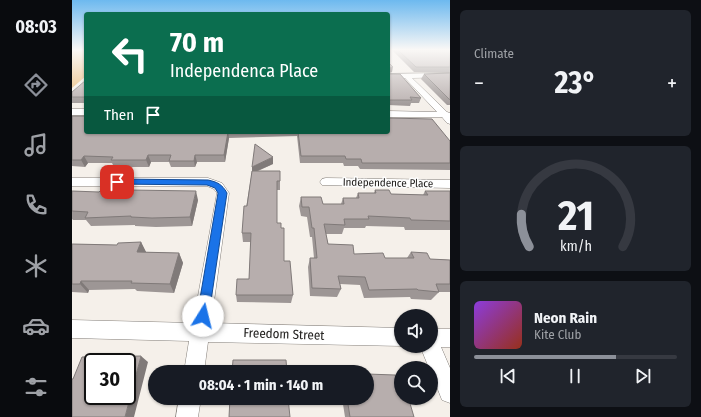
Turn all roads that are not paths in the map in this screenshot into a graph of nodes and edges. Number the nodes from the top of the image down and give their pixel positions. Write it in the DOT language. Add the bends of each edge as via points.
graph roads {
  1 [pos="450,75"];
  2 [pos="390,76"];
  3 [pos="407,76"];
  4 [pos="72,112"];
  5 [pos="84,112"];
  6 [pos="390,114"];
  7 [pos="448,117"];
  8 [pos="72,182"];
  9 [pos="326,182"];
  10 [pos="450,184"];
  11 [pos="72,329"];
  12 [pos="201,332"];
  13 [pos="394,337"];
  14 [pos="438,338"];
  15 [pos="450,338"];
  16 [pos="433,353"];
  17 [pos="195,365"];
  18 [pos="450,392"];
  19 [pos="189,405"];
  20 [pos="187,417"];
  1 -- 3 [label="street"];
  2 -- 3 [label="street"];
  3 -- 7 [label="street"];
  4 -- 5 [label="street"];
  6 -- 7 [label="street"];
  8 -- 12 [label="street" via="208,182 218,186 222,193"];
  9 -- 10 [label="street, Independence Place"];
  11 -- 12 [label="street, Freedom Street"];
  12 -- 13 [label="street, Freedom Street"];
  12 -- 17 [label="street"];
  14 -- 15 [label="street"];
  16 -- 18 [label="street"];
  19 -- 20 [label="street"];
}
